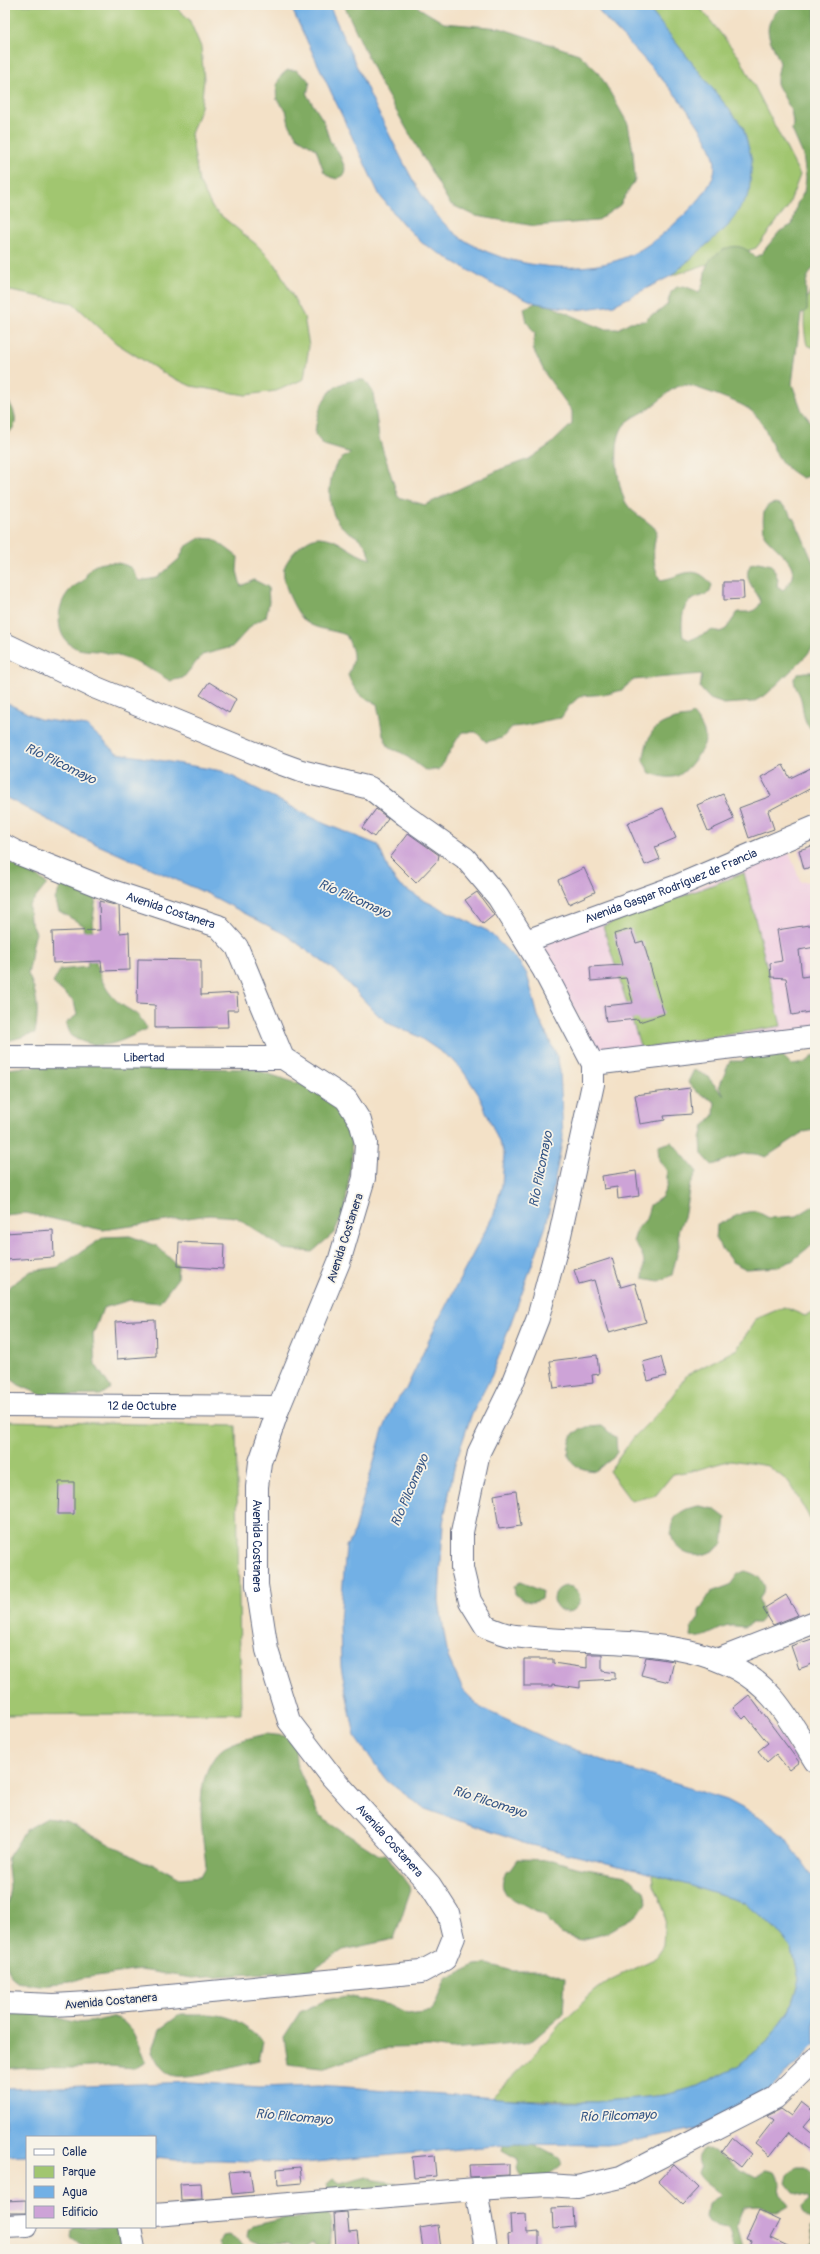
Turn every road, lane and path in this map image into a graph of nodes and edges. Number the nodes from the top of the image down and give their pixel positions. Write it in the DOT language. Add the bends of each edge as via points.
graph roads {
  1 [pos="5,644"];
  2 [pos="815,827"];
  3 [pos="5,846"];
  4 [pos="526,941"];
  5 [pos="815,1037"];
  6 [pos="5,1057"];
  7 [pos="284,1058"];
  8 [pos="593,1064"];
  9 [pos="5,1405"];
  10 [pos="279,1407"];
  11 [pos="815,1622"];
  12 [pos="720,1660"];
  13 [pos="815,1761"];
  14 [pos="5,2003"];
  15 [pos="815,2059"];
  16 [pos="476,2189"];
  17 [pos="156,2216"];
  18 [pos="26,2225"];
  19 [pos="5,2226"];
  20 [pos="130,2228"];
  21 [pos="134,2249"];
  22 [pos="486,2249"];
  1 -- 4 [label="street" via="94,687 279,763 370,788 465,858 498,896"];
  2 -- 4 [label="street, Avenida Gaspar Rodríguez de Francia" via="677,886"];
  3 -- 7 [label="street, Avenida Costanera" via="112,891 218,926 237,947"];
  4 -- 8 [label="street"];
  5 -- 8 [label="street"];
  6 -- 7 [label="street, Libertad"];
  7 -- 10 [label="street, Avenida Costanera" via="346,1099 360,1121 366,1143 364,1178 340,1262"];
  8 -- 12 [label="street" via="593,1084 560,1235 538,1318 510,1388 479,1452 462,1532 462,1568 470,1601 486,1627 513,1636 652,1644"];
  9 -- 10 [label="street, 12 de Octubre"];
  10 -- 14 [label="street, Avenida Costanera" via="260,1462 257,1487 257,1585 267,1650 289,1721 332,1777 430,1885 448,1912 454,1937 445,1959 421,1972 106,2002 54,2005"];
  11 -- 12 [label="street"];
  12 -- 13 [label="street" via="743,1672 773,1698"];
  15 -- 16 [label="street" via="775,2098 621,2177 577,2187 548,2185"];
  16 -- 17 [label="street"];
  16 -- 22 [label="street"];
  18 -- 19 [label="street"];
  20 -- 21 [label="street"];
}
